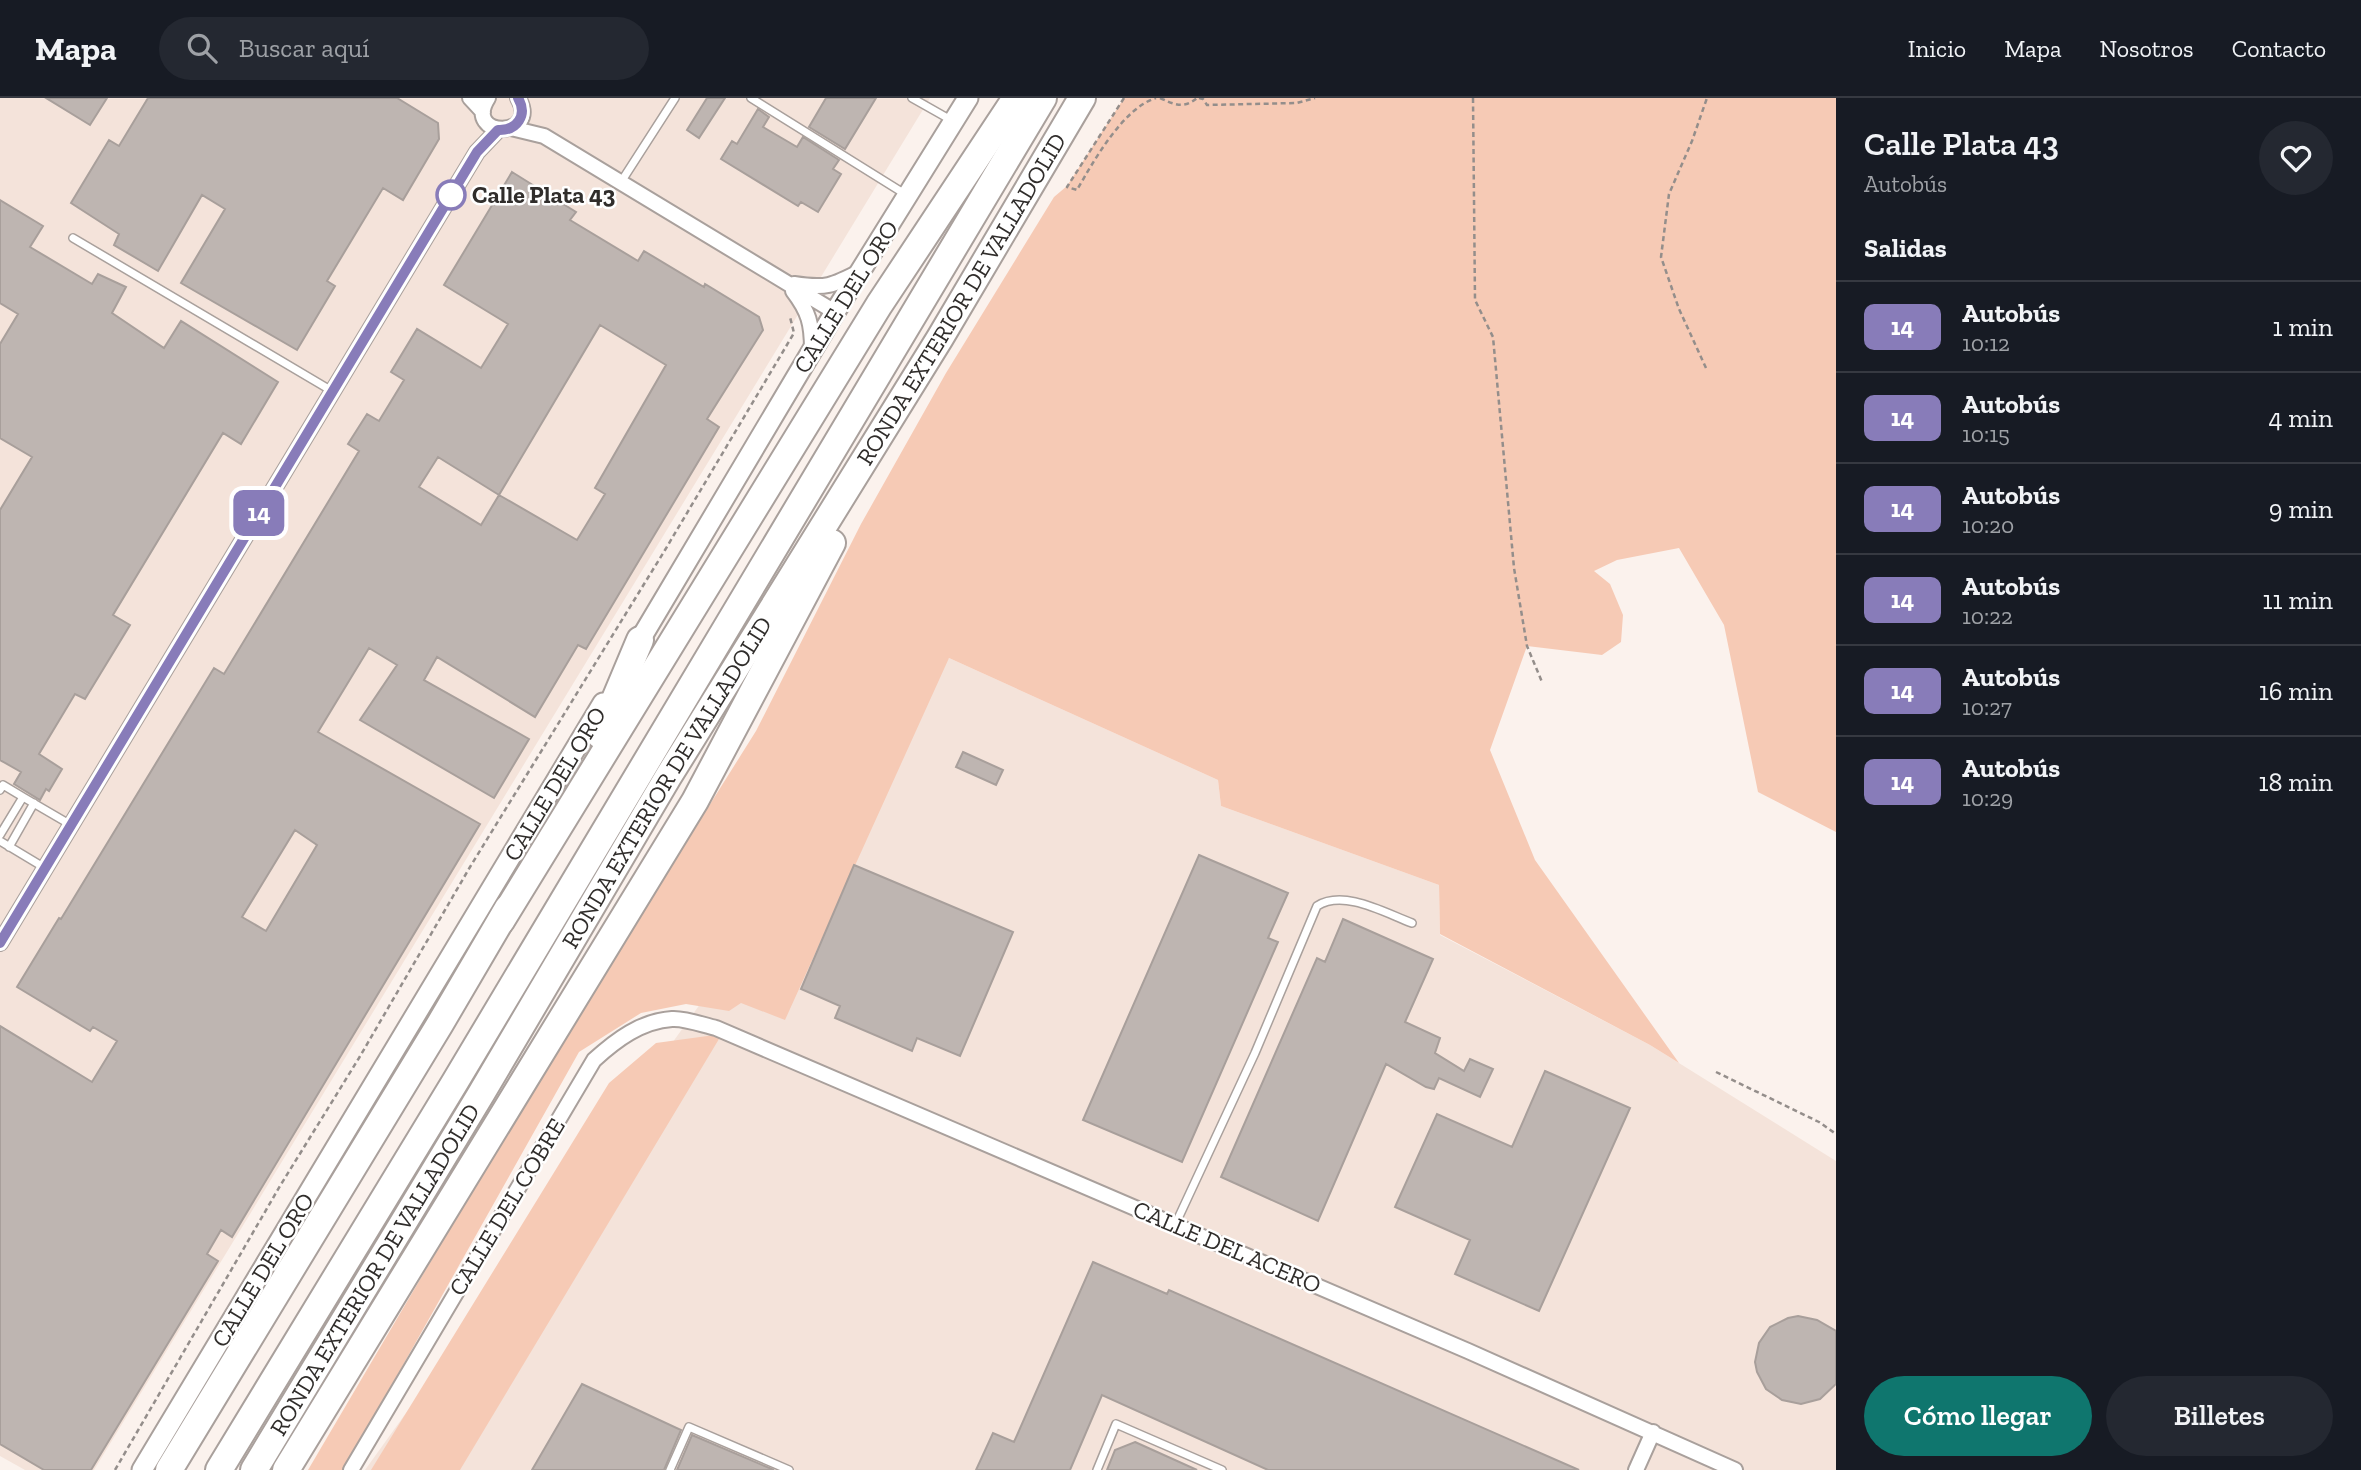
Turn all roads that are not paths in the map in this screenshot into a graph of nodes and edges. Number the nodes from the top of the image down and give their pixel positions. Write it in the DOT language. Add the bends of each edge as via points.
graph roads {
  1 [pos="470,98"];
  2 [pos="675,98"];
  3 [pos="751,98"];
  4 [pos="912,98"];
  5 [pos="968,98"];
  6 [pos="1016,98"];
  7 [pos="1043,98"];
  8 [pos="1082,98"];
  9 [pos="520,101"];
  10 [pos="485,109"];
  11 [pos="954,121"];
  12 [pos="504,129"];
  13 [pos="544,136"];
  14 [pos="477,152"];
  15 [pos="621,183"];
  16 [pos="908,196"];
  17 [pos="73,238"];
  18 [pos="861,271"];
  19 [pos="786,282"];
  20 [pos="835,312"];
  21 [pos="940,338"];
  22 [pos="812,351"];
  23 [pos="333,391"];
  24 [pos="640,640"];
  25 [pos="0,790"];
  26 [pos="23,797"];
  27 [pos="34,803"];
  28 [pos="0,817"];
  29 [pos="8,822"];
  30 [pos="71,825"];
  31 [pos="0,835"];
  32 [pos="0,841"];
  33 [pos="9,847"];
  34 [pos="45,868"];
  35 [pos="501,921"];
  36 [pos="1412,923"];
  37 [pos="0,943"];
  38 [pos="716,1028"];
  39 [pos="1175,1224"];
  40 [pos="1653,1432"];
  41 [pos="142,1470"];
  42 [pos="169,1470"];
  43 [pos="219,1470"];
  44 [pos="254,1470"];
  45 [pos="286,1470"];
  46 [pos="351,1470"];
  47 [pos="670,1470"];
  48 [pos="789,1470"];
  49 [pos="1097,1470"];
  50 [pos="1223,1470"];
  51 [pos="1636,1470"];
  52 [pos="1735,1470"];
  1 -- 10 [label="street"];
  2 -- 15 [label="lane"];
  3 -- 16 [label="lane"];
  4 -- 11 [label="lane"];
  5 -- 11 [label="street, CALLE DEL ORO"];
  6 -- 35 [label="highway" via="879,305"];
  7 -- 43 [label="highway, RONDA EXTERIOR DE VALLADOLID"];
  8 -- 21 [label="highway, RONDA EXTERIOR DE VALLADOLID"];
  9 -- 12 [label="street" via="520,120"];
  9 -- 13 [label="street"];
  10 -- 12 [label="street" via="492,127"];
  10 -- 14 [label="street"];
  11 -- 16 [label="street, CALLE DEL ORO"];
  12 -- 13 [label="street"];
  12 -- 14 [label="street"];
  13 -- 15 [label="street"];
  14 -- 23 [label="street"];
  15 -- 19 [label="street"];
  16 -- 18 [label="street, CALLE DEL ORO"];
  17 -- 23 [label="lane"];
  18 -- 19 [label="street" via="819,288"];
  18 -- 20 [label="street, CALLE DEL ORO"];
  19 -- 20 [label="street"];
  19 -- 22 [label="street" via="804,305 812,326"];
  20 -- 22 [label="street, CALLE DEL ORO"];
  21 -- 44 [label="highway, RONDA EXTERIOR DE VALLADOLID" via="668,777"];
  21 -- 45 [label="highway" via="695,801"];
  22 -- 24 [label="street, CALLE DEL ORO"];
  23 -- 30 [label="street"];
  24 -- 35 [label="highway" via="582,772"];
  24 -- 41 [label="street, CALLE DEL ORO"];
  25 -- 26 [label="lane" via="3,785"];
  26 -- 27 [label="lane"];
  26 -- 29 [label="lane"];
  27 -- 30 [label="lane"];
  27 -- 33 [label="lane"];
  28 -- 29 [label="lane"];
  29 -- 31 [label="lane"];
  30 -- 34 [label="street"];
  32 -- 33 [label="lane"];
  33 -- 34 [label="lane"];
  34 -- 37 [label="street"];
  35 -- 42 [label="highway"];
  36 -- 39 [label="lane" via="1353,902 1331,899 1317,906 1255,1054"];
  38 -- 39 [label="street, CALLE DEL ACERO"];
  38 -- 46 [label="street, CALLE DEL COBRE" via="673,1019 644,1026 617,1040 594,1060"];
  39 -- 40 [label="street, CALLE DEL ACERO"];
  40 -- 51 [label="street"];
  40 -- 52 [label="street, CALLE DEL ACERO"];
  47 -- 48 [label="lane" via="689,1427"];
  49 -- 50 [label="lane" via="1116,1424"];
}
